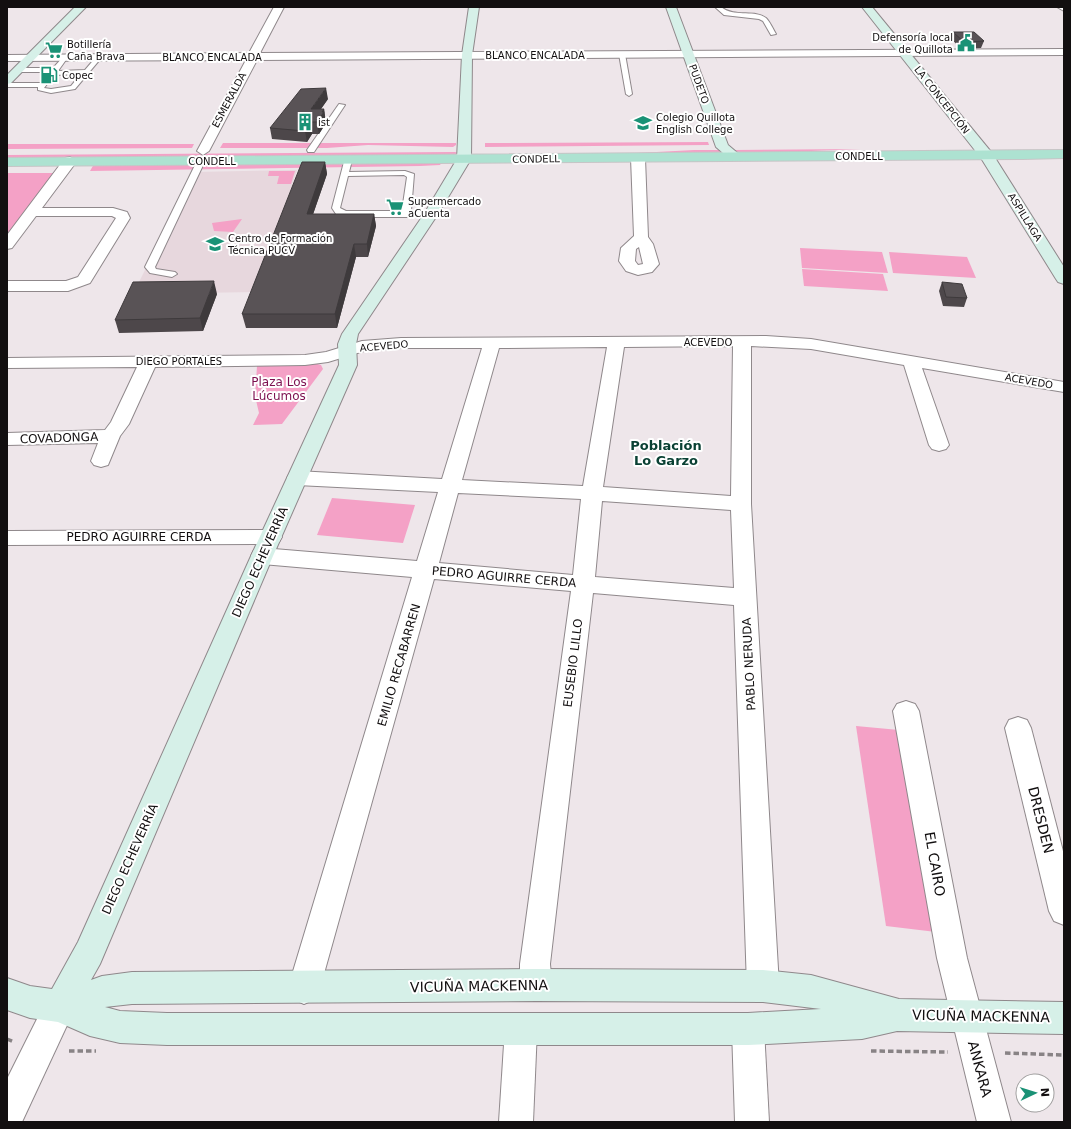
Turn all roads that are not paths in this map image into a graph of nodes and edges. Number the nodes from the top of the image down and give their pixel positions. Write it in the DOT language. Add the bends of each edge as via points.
graph roads {
  1 [pos="81,7"];
  2 [pos="279,7"];
  3 [pos="474,7"];
  4 [pos="670,7"];
  5 [pos="718,7"];
  6 [pos="866,7"];
  7 [pos="773,34"];
  8 [pos="904,52"];
  9 [pos="1064,52"];
  10 [pos="622,54"];
  11 [pos="688,54"];
  12 [pos="467,55"];
  13 [pos="252,56"];
  14 [pos="98,57"];
  15 [pos="7,58"];
  16 [pos="30,58"];
  17 [pos="65,58"];
  18 [pos="18,70"];
  19 [pos="54,71"];
  20 [pos="87,72"];
  21 [pos="7,81"];
  22 [pos="7,85"];
  23 [pos="42,85"];
  24 [pos="629,94"];
  25 [pos="341,105"];
  26 [pos="1064,146"];
  27 [pos="722,147"];
  28 [pos="311,150"];
  29 [pos="983,151"];
  30 [pos="7,152"];
  31 [pos="1064,154"];
  32 [pos="464,155"];
  33 [pos="202,156"];
  34 [pos="735,156"];
  35 [pos="638,158"];
  36 [pos="348,160"];
  37 [pos="70,161"];
  38 [pos="7,162"];
  39 [pos="345,174"];
  40 [pos="32,212"];
  41 [pos="406,214"];
  42 [pos="431,214"];
  43 [pos="641,237"];
  44 [pos="7,245"];
  45 [pos="172,274"];
  46 [pos="1064,279"];
  47 [pos="7,286"];
  48 [pos="492,342"];
  49 [pos="616,342"];
  50 [pos="742,342"];
  51 [pos="349,350"];
  52 [pos="149,361"];
  53 [pos="911,361"];
  54 [pos="7,363"];
  55 [pos="1064,387"];
  56 [pos="111,435"];
  57 [pos="7,439"];
  58 [pos="939,445"];
  59 [pos="101,461"];
  60 [pos="297,478"];
  61 [pos="450,484"];
  62 [pos="592,493"];
  63 [pos="741,504"];
  64 [pos="7,538"];
  65 [pos="266,547"];
  66 [pos="426,571"];
  67 [pos="583,584"];
  68 [pos="746,598"];
  69 [pos="906,711"];
  70 [pos="1018,728"];
  71 [pos="1064,911"];
  72 [pos="536,985"];
  73 [pos="763,986"];
  74 [pos="304,988"];
  75 [pos="7,994"];
  76 [pos="60,1006"];
  77 [pos="897,1015"];
  78 [pos="967,1016"];
  79 [pos="1064,1018"];
  80 [pos="521,1029"];
  81 [pos="748,1029"];
  82 [pos="7,1116"];
  83 [pos="516,1122"];
  84 [pos="752,1122"];
  85 [pos="994,1122"];
  1 -- 16 [label="main road"];
  2 -- 13 [label="street, ESMERALDA"];
  3 -- 12 [label="main road"];
  4 -- 11 [label="main road, PUDETO"];
  5 -- 7 [label="lane" via="726,14 760,17 765,20"];
  6 -- 8 [label="main road, LA CONCEPCIÓN"];
  8 -- 9 [label="street, BLANCO ENCALADA"];
  8 -- 11 [label="street, BLANCO ENCALADA"];
  8 -- 29 [label="main road, LA CONCEPCIÓN"];
  10 -- 11 [label="street, BLANCO ENCALADA"];
  10 -- 12 [label="street, BLANCO ENCALADA"];
  10 -- 24 [label="lane"];
  11 -- 27 [label="main road, PUDETO"];
  12 -- 13 [label="street, BLANCO ENCALADA"];
  12 -- 32 [label="main road"];
  13 -- 14 [label="street, BLANCO ENCALADA"];
  13 -- 33 [label="street, ESMERALDA"];
  14 -- 17 [label="street, BLANCO ENCALADA"];
  14 -- 20 [label="lane"];
  15 -- 16 [label="street, BLANCO ENCALADA"];
  16 -- 17 [label="street, BLANCO ENCALADA"];
  16 -- 18 [label="main road"];
  17 -- 19 [label="lane"];
  18 -- 19 [label="lane"];
  18 -- 21 [label="main road"];
  19 -- 20 [label="lane"];
  19 -- 23 [label="lane"];
  20 -- 23 [label="lane" via="71,89 42,90"];
  22 -- 23 [label="lane"];
  25 -- 28 [label="lane"];
  26 -- 29 [label="main road, CONDELL"];
  27 -- 29 [label="main road, CONDELL"];
  27 -- 32 [label="main road, CONDELL"];
  27 -- 34 [label="main road"];
  28 -- 32 [label="main road, CONDELL"];
  28 -- 33 [label="main road, CONDELL"];
  29 -- 31 [label="main road, CONDELL"];
  29 -- 34 [label="main road, CONDELL"];
  29 -- 46 [label="main road, ASPILLAGA"];
  30 -- 33 [label="main road, CONDELL"];
  32 -- 35 [label="main road, CONDELL"];
  32 -- 36 [label="main road, CONDELL"];
  32 -- 42 [label="main road, DIEGO ECHEVERRÍA"];
  33 -- 36 [label="main road, CONDELL"];
  33 -- 37 [label="main road, CONDELL"];
  33 -- 45 [label="lane" via="150,266 153,271"];
  34 -- 35 [label="main road, CONDELL"];
  35 -- 43 [label="street"];
  36 -- 39 [label="lane"];
  37 -- 38 [label="main road, CONDELL"];
  37 -- 40 [label="street"];
  39 -- 41 [label="lane" via="405,173 411,176"];
  39 -- 41 [label="lane" via="336,208 339,212"];
  40 -- 44 [label="street"];
  40 -- 47 [label="street" via="113,212 122,215 123,218 84,280 78,284"];
  41 -- 42 [label="lane"];
  42 -- 51 [label="main road, DIEGO ECHEVERRÍA" via="350,334 347,344"];
  48 -- 49 [label="street, ACEVEDO"];
  48 -- 51 [label="street, ACEVEDO" via="383,344"];
  48 -- 61 [label="street, EMILIO RECABARREN"];
  49 -- 50 [label="street, ACEVEDO"];
  49 -- 62 [label="street, EUSEBIO LILLO"];
  50 -- 53 [label="street, ACEVEDO" via="811,344"];
  50 -- 63 [label="street, PABLO NERUDA"];
  51 -- 52 [label="street, DIEGO PORTALES" via="305,360"];
  51 -- 60 [label="main road, DIEGO ECHEVERRÍA" via="348,365"];
  52 -- 54 [label="street, DIEGO PORTALES"];
  52 -- 56 [label="street" via="120,424"];
  53 -- 55 [label="street, ACEVEDO"];
  53 -- 58 [label="street"];
  56 -- 57 [label="street, COVADONGA"];
  56 -- 59 [label="street"];
  60 -- 61 [label="street"];
  60 -- 65 [label="main road, DIEGO ECHEVERRÍA"];
  61 -- 62 [label="street"];
  61 -- 66 [label="street, EMILIO RECABARREN"];
  62 -- 63 [label="street"];
  62 -- 67 [label="street, EUSEBIO LILLO"];
  63 -- 68 [label="street, PABLO NERUDA"];
  64 -- 65 [label="street, PEDRO AGUIRRE CERDA"];
  65 -- 66 [label="street, PEDRO AGUIRRE CERDA"];
  65 -- 76 [label="main road, DIEGO ECHEVERRÍA" via="92,946"];
  66 -- 67 [label="street, PEDRO AGUIRRE CERDA"];
  66 -- 74 [label="street, EMILIO RECABARREN"];
  67 -- 68 [label="street, PEDRO AGUIRRE CERDA"];
  67 -- 72 [label="street, EUSEBIO LILLO" via="536,964"];
  68 -- 73 [label="street, PABLO NERUDA"];
  69 -- 78 [label="street, EL CAIRO" via="952,958"];
  70 -- 71 [label="street, DRESDEN"];
  72 -- 73 [label="main road, VICUÑA MACKENNA"];
  72 -- 74 [label="main road, VICUÑA MACKENNA"];
  73 -- 77 [label="main road, VICUÑA MACKENNA" via="811,991"];
  74 -- 76 [label="main road, VICUÑA MACKENNA" via="132,988 102,992"];
  75 -- 76 [label="main road, VICUÑA MACKENNA" via="30,1002"];
  76 -- 80 [label="main road, VICUÑA MACKENNA" via="90,1020 120,1027 167,1030"];
  76 -- 82 [label="street, DIEGO ECHEVERRÍA"];
  77 -- 78 [label="main road, VICUÑA MACKENNA"];
  77 -- 81 [label="main road, VICUÑA MACKENNA" via="862,1023"];
  78 -- 79 [label="main road, VICUÑA MACKENNA"];
  78 -- 85 [label="street, ANKARA"];
  80 -- 81 [label="main road, VICUÑA MACKENNA"];
  80 -- 83 [label="street"];
  81 -- 84 [label="street"];
}
